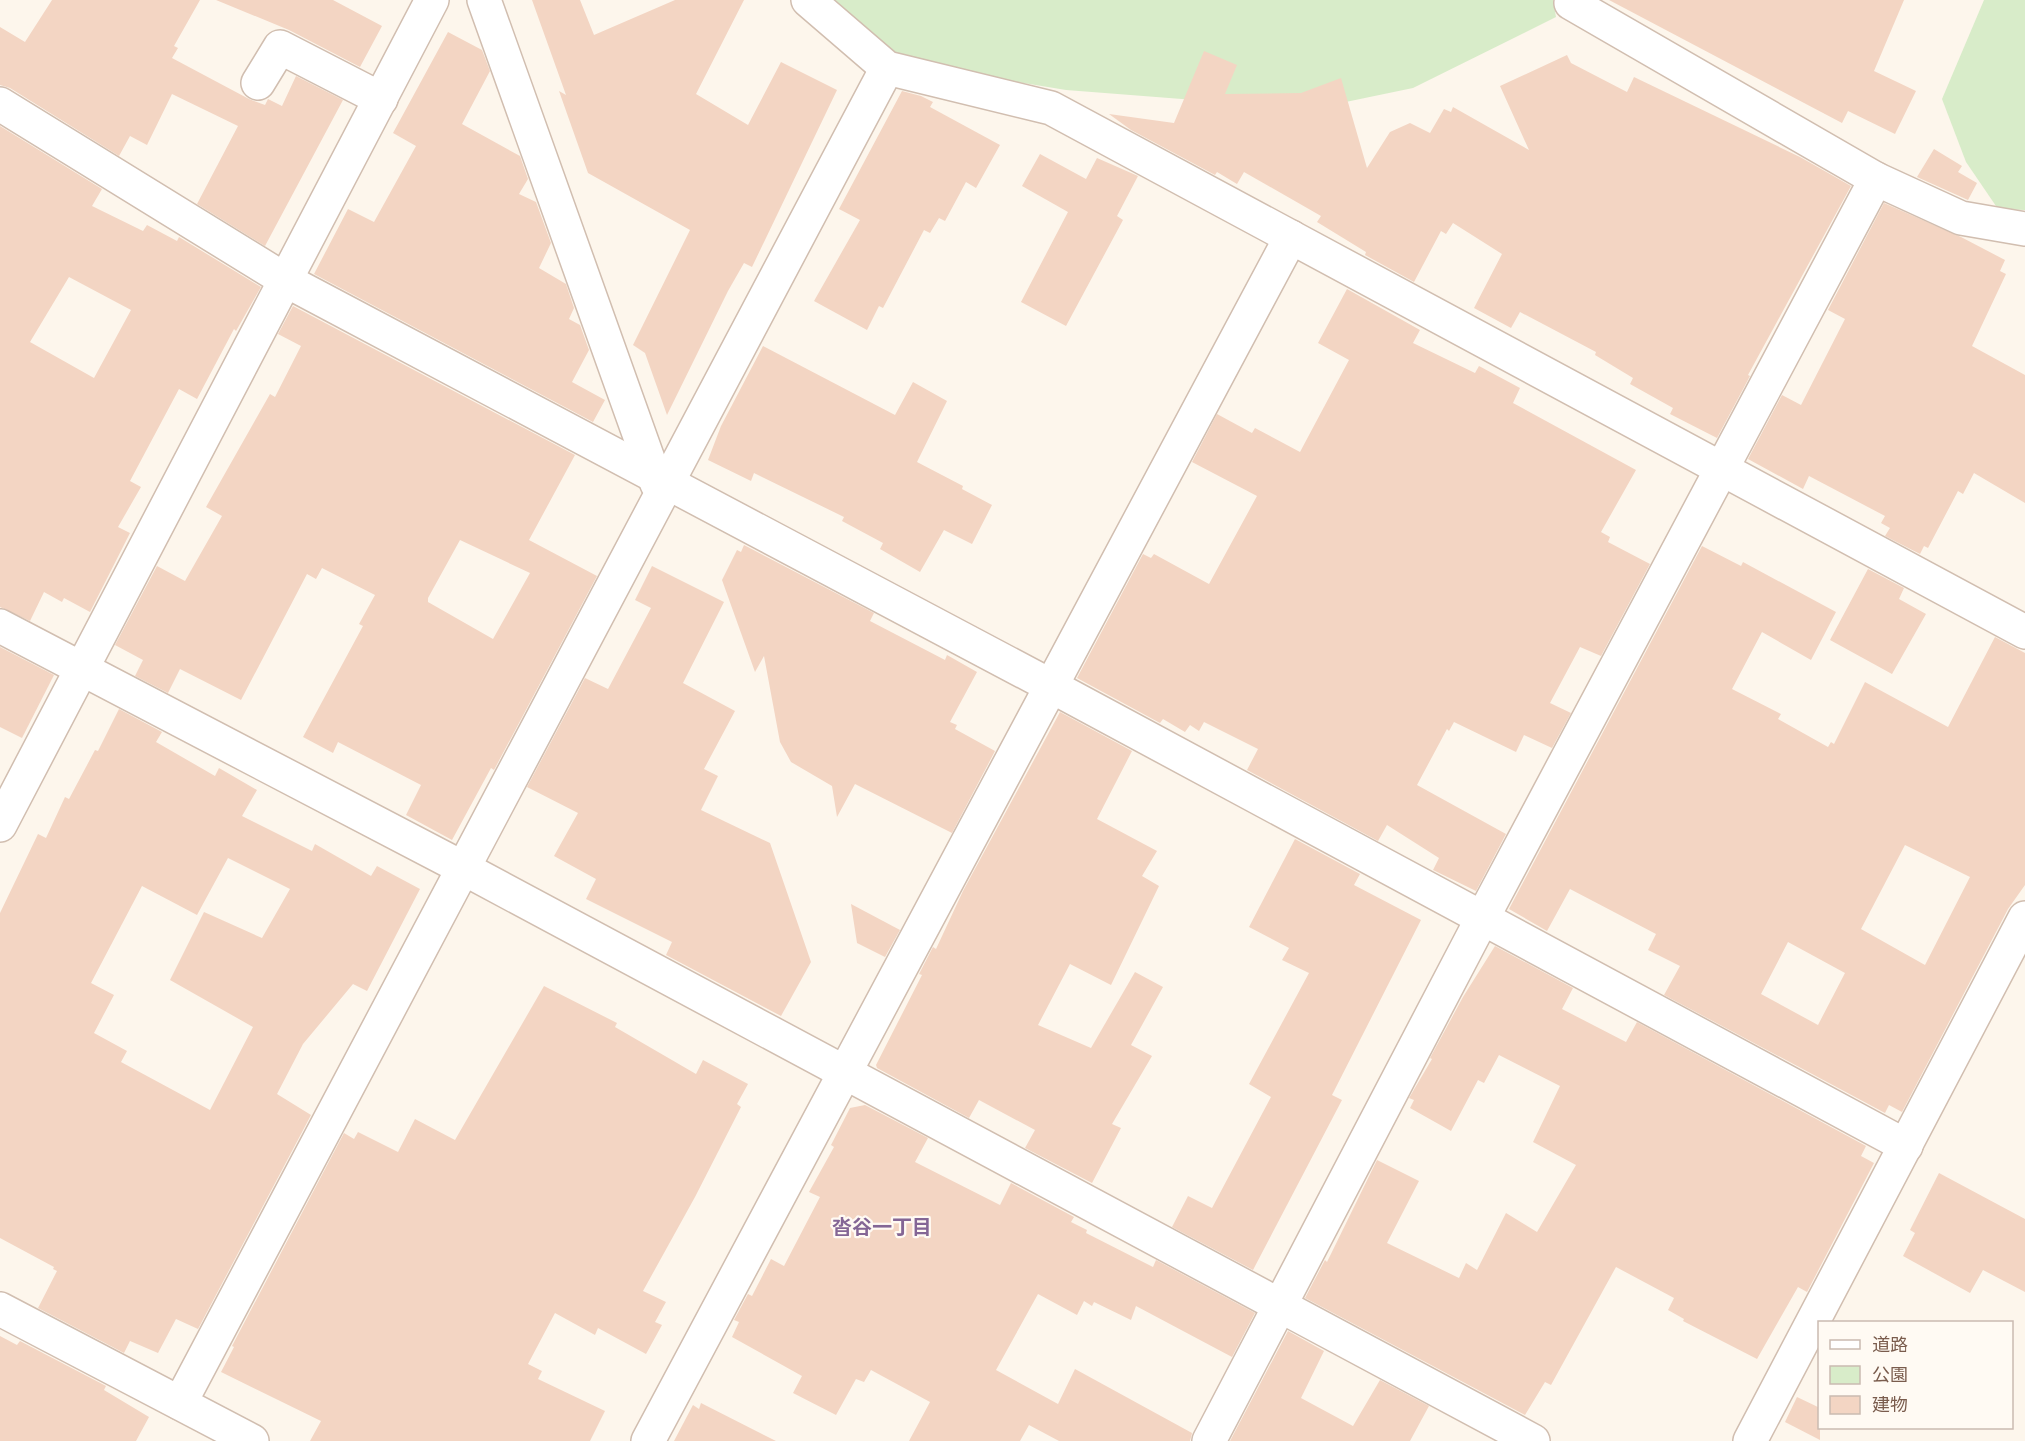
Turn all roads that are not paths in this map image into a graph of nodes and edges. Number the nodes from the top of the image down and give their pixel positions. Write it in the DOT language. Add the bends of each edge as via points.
graph roads {
  1 [pos="432,0"];
  2 [pos="484,0"];
  3 [pos="808,0"];
  4 [pos="1570,3"];
  5 [pos="887,68"];
  6 [pos="258,84"];
  7 [pos="381,99"];
  8 [pos="0,104"];
  9 [pos="1876,179"];
  10 [pos="2025,229"];
  11 [pos="1291,237"];
  12 [pos="287,280"];
  13 [pos="1720,468"];
  14 [pos="661,484"];
  15 [pos="0,626"];
  16 [pos="2025,632"];
  17 [pos="82,669"];
  18 [pos="1051,686"];
  19 [pos="0,825"];
  20 [pos="463,868"];
  21 [pos="1483,917"];
  22 [pos="2025,918"];
  23 [pos="844,1073"];
  24 [pos="1905,1146"];
  25 [pos="1278,1307"];
  26 [pos="0,1309"];
  27 [pos="180,1403"];
  28 [pos="252,1441"];
  29 [pos="648,1441"];
  30 [pos="1209,1441"];
  31 [pos="1533,1441"];
  32 [pos="1750,1441"];
  1 -- 7 [label="street"];
  2 -- 14 [label="street"];
  3 -- 5 [label="street"];
  4 -- 9 [label="street"];
  5 -- 11 [label="street" via="1052,108"];
  5 -- 14 [label="street"];
  6 -- 7 [label="street" via="280,47"];
  7 -- 12 [label="street"];
  8 -- 12 [label="street"];
  9 -- 10 [label="street" via="1960,218"];
  9 -- 13 [label="street"];
  11 -- 13 [label="street"];
  11 -- 18 [label="street"];
  12 -- 14 [label="street"];
  12 -- 17 [label="street"];
  13 -- 16 [label="street"];
  13 -- 21 [label="street"];
  14 -- 18 [label="street"];
  14 -- 20 [label="street"];
  15 -- 17 [label="street"];
  17 -- 19 [label="street"];
  17 -- 20 [label="street"];
  18 -- 21 [label="street"];
  18 -- 23 [label="street"];
  20 -- 23 [label="street"];
  20 -- 27 [label="street"];
  21 -- 24 [label="street"];
  21 -- 25 [label="street"];
  22 -- 24 [label="street"];
  23 -- 25 [label="street"];
  23 -- 29 [label="street"];
  24 -- 32 [label="street"];
  25 -- 30 [label="street"];
  25 -- 31 [label="street"];
  26 -- 27 [label="street"];
  27 -- 28 [label="street"];
}
